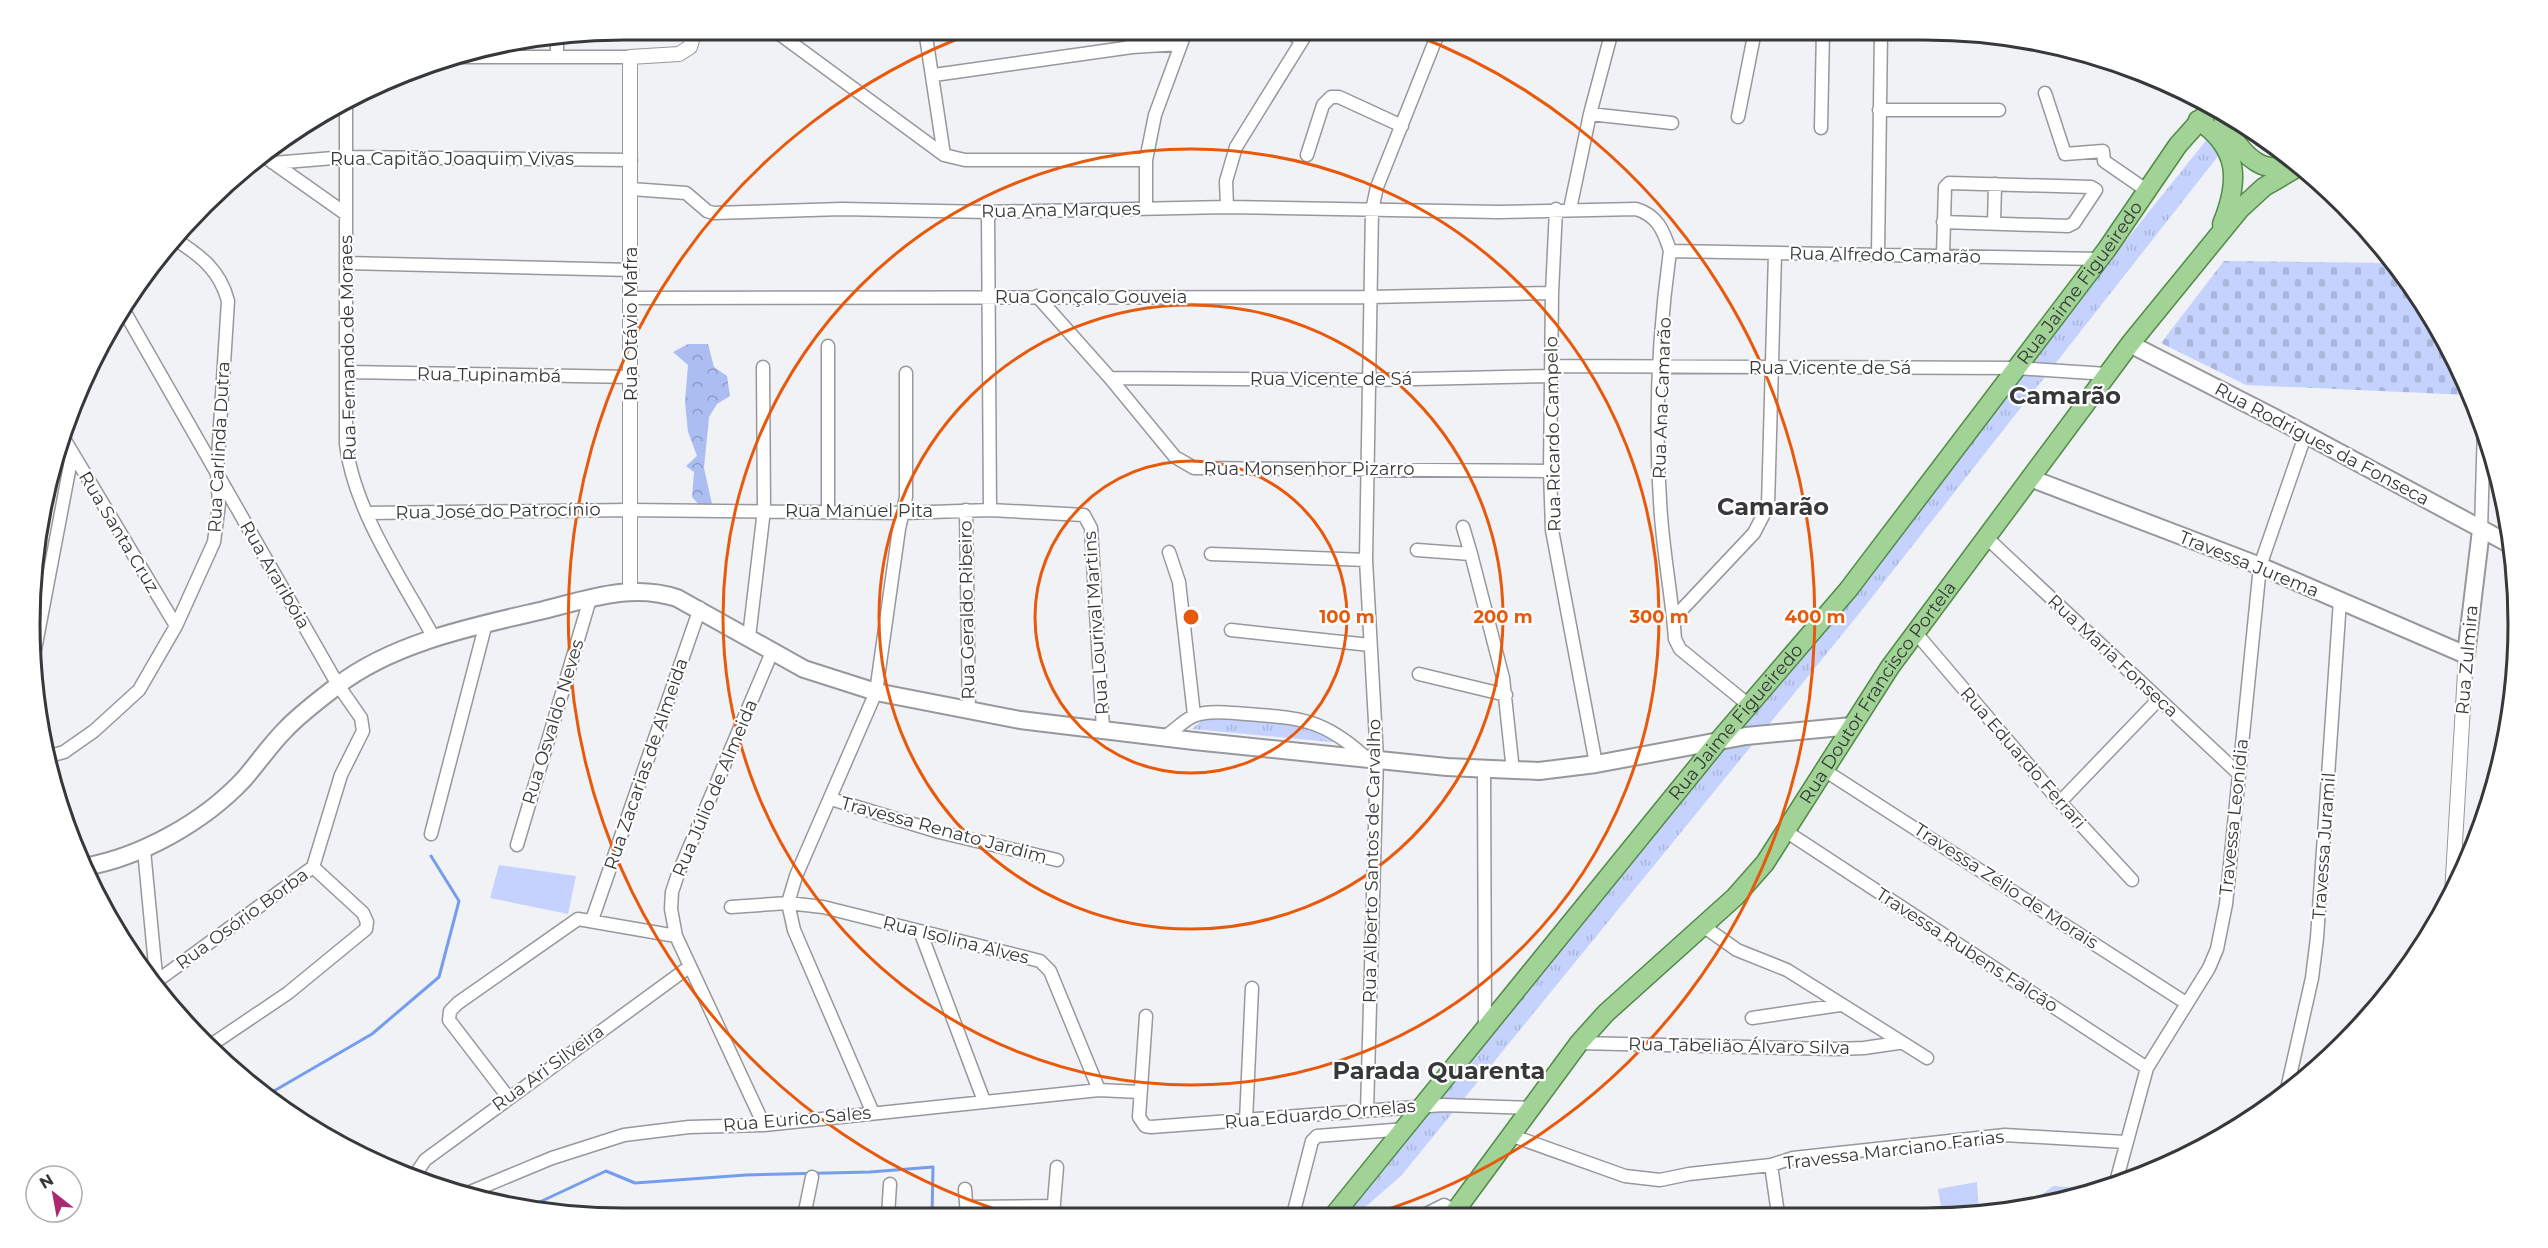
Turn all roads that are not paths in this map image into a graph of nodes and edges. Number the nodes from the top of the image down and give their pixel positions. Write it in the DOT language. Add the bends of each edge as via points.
graph roads {
  1 [pos="691,40"];
  2 [pos="788,40"];
  3 [pos="927,40"];
  4 [pos="1131,40"];
  5 [pos="1182,40"];
  6 [pos="1303,40"];
  7 [pos="1435,40"];
  8 [pos="1610,40"];
  9 [pos="1753,40"];
  10 [pos="1823,40"];
  11 [pos="1881,40"];
  12 [pos="557,44"];
  13 [pos="1180,44"];
  14 [pos="1132,47"];
  15 [pos="557,56"];
  16 [pos="489,57"];
  17 [pos="630,57"];
  18 [pos="934,75"];
  19 [pos="2045,93"];
  20 [pos="1879,110"];
  21 [pos="1999,110"];
  22 [pos="346,112"];
  23 [pos="2205,113"];
  24 [pos="1590,114"];
  25 [pos="1738,117"];
  26 [pos="2198,120"];
  27 [pos="1672,123"];
  28 [pos="1402,126"];
  29 [pos="1821,128"];
  30 [pos="2230,128"];
  31 [pos="944,155"];
  32 [pos="1306,155"];
  33 [pos="345,157"];
  34 [pos="1146,159"];
  35 [pos="631,160"];
  36 [pos="270,161"];
  37 [pos="273,163"];
  38 [pos="2286,166"];
  39 [pos="2292,171"];
  40 [pos="1995,184"];
  41 [pos="632,189"];
  42 [pos="2146,190"];
  43 [pos="1227,207"];
  44 [pos="1146,208"];
  45 [pos="1556,209"];
  46 [pos="1570,209"];
  47 [pos="1372,210"];
  48 [pos="988,212"];
  49 [pos="346,214"];
  50 [pos="1943,222"];
  51 [pos="1994,224"];
  52 [pos="2218,234"];
  53 [pos="181,244"];
  54 [pos="1670,251"];
  55 [pos="1775,254"];
  56 [pos="1878,254"];
  57 [pos="1943,255"];
  58 [pos="2100,259"];
  59 [pos="346,263"];
  60 [pos="632,270"];
  61 [pos="1552,293"];
  62 [pos="1037,296"];
  63 [pos="1371,297"];
  64 [pos="631,298"];
  65 [pos="995,298"];
  66 [pos="128,318"];
  67 [pos="2130,344"];
  68 [pos="828,346"];
  69 [pos="763,367"];
  70 [pos="1659,367"];
  71 [pos="1771,368"];
  72 [pos="2016,368"];
  73 [pos="1552,371"];
  74 [pos="346,372"];
  75 [pos="906,373"];
  76 [pos="2107,374"];
  77 [pos="632,377"];
  78 [pos="1110,378"];
  79 [pos="1370,380"];
  80 [pos="2305,436"];
  81 [pos="68,447"];
  82 [pos="72,455"];
  83 [pos="2483,457"];
  84 [pos="1368,468"];
  85 [pos="1550,471"];
  86 [pos="217,473"];
  87 [pos="2030,478"];
  88 [pos="629,510"];
  89 [pos="764,510"];
  90 [pos="828,510"];
  91 [pos="966,510"];
  92 [pos="990,510"];
  93 [pos="366,513"];
  94 [pos="903,513"];
  95 [pos="1087,518"];
  96 [pos="1463,527"];
  97 [pos="2481,530"];
  98 [pos="1987,538"];
  99 [pos="2502,540"];
  100 [pos="1417,550"];
  101 [pos="1169,552"];
  102 [pos="1211,554"];
  103 [pos="1471,554"];
  104 [pos="1366,560"];
  105 [pos="2260,566"];
  106 [pos="630,591"];
  107 [pos="590,599"];
  108 [pos="2340,600"];
  109 [pos="700,608"];
  110 [pos="40,617"];
  111 [pos="1673,619"];
  112 [pos="486,623"];
  113 [pos="176,626"];
  114 [pos="1232,630"];
  115 [pos="1916,633"];
  116 [pos="749,637"];
  117 [pos="434,638"];
  118 [pos="1370,645"];
  119 [pos="772,652"];
  120 [pos="2466,655"];
  121 [pos="1419,674"];
  122 [pos="338,685"];
  123 [pos="876,692"];
  124 [pos="1506,695"];
  125 [pos="2158,699"];
  126 [pos="1750,705"];
  127 [pos="969,711"];
  128 [pos="1194,715"];
  129 [pos="1852,726"];
  130 [pos="1103,729"];
  131 [pos="1166,736"];
  132 [pos="1720,739"];
  133 [pos="56,754"];
  134 [pos="1371,757"];
  135 [pos="1596,764"];
  136 [pos="1484,769"];
  137 [pos="1824,770"];
  138 [pos="1513,771"];
  139 [pos="2239,774"];
  140 [pos="831,800"];
  141 [pos="2060,802"];
  142 [pos="1787,832"];
  143 [pos="431,834"];
  144 [pos="517,845"];
  145 [pos="144,850"];
  146 [pos="1057,860"];
  147 [pos="93,864"];
  148 [pos="312,867"];
  149 [pos="2454,868"];
  150 [pos="2132,880"];
  151 [pos="788,903"];
  152 [pos="731,907"];
  153 [pos="592,920"];
  154 [pos="1703,926"];
  155 [pos="920,931"];
  156 [pos="676,936"];
  157 [pos="689,967"];
  158 [pos="156,972"];
  159 [pos="162,980"];
  160 [pos="1252,988"];
  161 [pos="2186,1003"];
  162 [pos="1840,1005"];
  163 [pos="1146,1016"];
  164 [pos="1752,1018"];
  165 [pos="1485,1031"];
  166 [pos="216,1041"];
  167 [pos="1579,1043"];
  168 [pos="1898,1043"];
  169 [pos="1927,1059"];
  170 [pos="2147,1068"];
  171 [pos="2289,1079"];
  172 [pos="1099,1090"];
  173 [pos="1140,1092"];
  174 [pos="508,1098"];
  175 [pos="984,1101"];
  176 [pos="1425,1106"];
  177 [pos="1532,1108"];
  178 [pos="1367,1110"];
  179 [pos="873,1113"];
  180 [pos="1246,1121"];
  181 [pos="764,1125"];
  182 [pos="1406,1129"];
  183 [pos="1513,1136"];
  184 [pos="2125,1142"];
  185 [pos="1771,1165"];
  186 [pos="1057,1167"];
  187 [pos="419,1170"];
  188 [pos="2117,1175"];
  189 [pos="812,1177"];
  190 [pos="890,1184"];
  191 [pos="477,1189"];
  192 [pos="965,1189"];
  193 [pos="806,1208"];
  194 [pos="888,1208"];
  195 [pos="967,1208"];
  196 [pos="1053,1208"];
  197 [pos="1295,1208"];
  198 [pos="1340,1208"];
  199 [pos="1458,1208"];
  200 [pos="1777,1208"];
  1 -- 17 [label="street" via="679,54"];
  2 -- 31 [label="street"];
  3 -- 18 [label="street"];
  4 -- 14 [label="street"];
  5 -- 13 [label="street"];
  6 -- 43 [label="street" via="1236,147 1226,180"];
  7 -- 28 [label="street, Rua Alberto Santos de Carvalho"];
  8 -- 24 [label="street"];
  9 -- 25 [label="street"];
  10 -- 29 [label="street"];
  11 -- 20 [label="street"];
  12 -- 15 [label="street"];
  13 -- 14 [label="street"];
  13 -- 34 [label="street" via="1161,94"];
  14 -- 18 [label="street"];
  15 -- 16 [label="street"];
  15 -- 17 [label="street"];
  17 -- 35 [label="street, Rua Otávio Mafra"];
  18 -- 31 [label="street"];
  19 -- 42 [label="street" via="2065,154 2103,151 2104,161"];
  20 -- 21 [label="street"];
  20 -- 56 [label="street"];
  22 -- 33 [label="street"];
  23 -- 26 [label="main road, Rua Jaime Figueiredo"];
  24 -- 27 [label="street"];
  24 -- 46 [label="street"];
  26 -- 42 [label="main road, Rua Jaime Figueiredo"];
  26 -- 52 [label="main road" via="2223,140 2234,178"];
  28 -- 32 [label="street" via="1331,97 1323,105"];
  28 -- 47 [label="street, Rua Alberto Santos de Carvalho" via="1377,187"];
  30 -- 38 [label="main road" via="2248,156 2262,165"];
  31 -- 34 [label="street" via="965,160"];
  33 -- 35 [label="street, Rua Capitão Joaquim Vivas"];
  33 -- 37 [label="street, Rua Capitão Joaquim Vivas"];
  33 -- 49 [label="street"];
  34 -- 44 [label="street"];
  35 -- 41 [label="street, Rua Otávio Mafra"];
  36 -- 37 [label="street, Rua Fernando de Moraes"];
  37 -- 49 [label="street, Rua Fernando de Moraes"];
  39 -- 52 [label="main road, Rua Doutor Francisco Portela" via="2264,187"];
  40 -- 50 [label="street" via="1946,185"];
  40 -- 51 [label="street"];
  40 -- 51 [label="street" via="2091,187 2096,192 2071,225"];
  41 -- 48 [label="street, Rua Ana Marques" via="686,194 712,213 820,209"];
  41 -- 60 [label="street, Rua Otávio Mafra"];
  42 -- 58 [label="main road, Rua Jaime Figueiredo"];
  43 -- 44 [label="street, Rua Ana Marques"];
  43 -- 47 [label="street, Rua Ana Marques"];
  44 -- 48 [label="street, Rua Ana Marques"];
  45 -- 46 [label="street"];
  45 -- 47 [label="street, Rua Ana Marques"];
  45 -- 61 [label="street, Rua Ricardo Campelo"];
  46 -- 54 [label="street" via="1636,209 1648,213 1665,233"];
  47 -- 63 [label="street, Rua Alberto Santos de Carvalho"];
  48 -- 65 [label="street, Rua Geraldo Ribeiro"];
  49 -- 59 [label="street, Rua Fernando de Moraes"];
  50 -- 51 [label="street"];
  50 -- 57 [label="street"];
  52 -- 67 [label="main road, Rua Doutor Francisco Portela"];
  53 -- 86 [label="street, Rua Carlinda Dutra" via="211,265 223,283 228,301"];
  54 -- 55 [label="street, Rua Alfredo Camarão"];
  54 -- 70 [label="street, Rua Ana Camarão"];
  55 -- 56 [label="street, Rua Alfredo Camarão"];
  55 -- 71 [label="street"];
  56 -- 57 [label="street, Rua Alfredo Camarão"];
  57 -- 58 [label="street, Rua Alfredo Camarão"];
  58 -- 72 [label="main road, Rua Jaime Figueiredo"];
  59 -- 60 [label="street"];
  59 -- 74 [label="street, Rua Fernando de Moraes"];
  60 -- 64 [label="street, Rua Otávio Mafra"];
  61 -- 63 [label="street, Rua Gonçalo Gouveia"];
  61 -- 73 [label="street, Rua Ricardo Campelo"];
  62 -- 63 [label="street, Rua Gonçalo Gouveia"];
  62 -- 65 [label="street, Rua Gonçalo Gouveia"];
  62 -- 78 [label="street, Rua Monsenhor Pizarro"];
  63 -- 79 [label="street, Rua Alberto Santos de Carvalho"];
  64 -- 65 [label="street, Rua Gonçalo Gouveia"];
  64 -- 77 [label="street, Rua Otávio Mafra"];
  65 -- 92 [label="street, Rua Geraldo Ribeiro"];
  66 -- 86 [label="street, Rua Araribóia"];
  67 -- 76 [label="main road, Rua Doutor Francisco Portela"];
  67 -- 80 [label="main road, Rua Rodrigues da Fonseca"];
  68 -- 90 [label="street"];
  69 -- 89 [label="street"];
  70 -- 71 [label="street, Rua Vicente de Sá"];
  70 -- 73 [label="street, Rua Vicente de Sá"];
  70 -- 111 [label="street, Rua Ana Camarão" via="1660,514"];
  71 -- 72 [label="street, Rua Vicente de Sá"];
  71 -- 111 [label="street" via="1768,506 1754,533"];
  72 -- 76 [label="street, Rua Vicente de Sá"];
  72 -- 126 [label="main road, Rua Jaime Figueiredo" via="1848,590"];
  73 -- 79 [label="street, Rua Vicente de Sá"];
  73 -- 85 [label="street, Rua Ricardo Campelo"];
  74 -- 77 [label="street, Rua Tupinambá"];
  74 -- 93 [label="street, Rua Fernando de Moraes" via="349,466"];
  75 -- 94 [label="street" via="907,483"];
  76 -- 87 [label="main road, Rua Doutor Francisco Portela"];
  77 -- 88 [label="street, Rua Otávio Mafra"];
  78 -- 79 [label="street, Rua Vicente de Sá"];
  78 -- 84 [label="street, Rua Monsenhor Pizarro" via="1175,458 1194,468"];
  79 -- 84 [label="street, Rua Alberto Santos de Carvalho"];
  80 -- 97 [label="main road, Rua Rodrigues da Fonseca"];
  80 -- 105 [label="street, Travessa Leonídia"];
  81 -- 82 [label="street, Rua Santa Cruz"];
  82 -- 110 [label="street"];
  82 -- 113 [label="street, Rua Santa Cruz"];
  83 -- 97 [label="street, Rua Zulmira"];
  84 -- 85 [label="street, Rua Monsenhor Pizarro"];
  84 -- 104 [label="street, Rua Alberto Santos de Carvalho"];
  85 -- 135 [label="street, Rua Ricardo Campelo" via="1552,530"];
  86 -- 113 [label="street, Rua Carlinda Dutra" via="219,504 214,542"];
  86 -- 122 [label="street, Rua Araribóia"];
  87 -- 98 [label="main road, Rua Doutor Francisco Portela"];
  87 -- 105 [label="main road, Travessa Jurema"];
  88 -- 89 [label="street, Rua Manuel Pita"];
  88 -- 93 [label="street, Rua José do Patrocínio"];
  88 -- 106 [label="street, Rua Otávio Mafra"];
  89 -- 90 [label="street, Rua Manuel Pita"];
  89 -- 116 [label="street"];
  90 -- 94 [label="street, Rua Manuel Pita"];
  91 -- 92 [label="street, Rua Manuel Pita"];
  91 -- 94 [label="street, Rua Manuel Pita"];
  91 -- 127 [label="street, Rua Geraldo Ribeiro"];
  92 -- 95 [label="street, Rua Manuel Pita" via="1077,513"];
  93 -- 117 [label="street, Rua Fernando de Moraes"];
  94 -- 123 [label="street"];
  95 -- 130 [label="street, Rua Lourival Martins" via="1091,528"];
  96 -- 103 [label="street"];
  97 -- 99 [label="main road, Rua Rodrigues da Fonseca"];
  97 -- 120 [label="main road, Rua Zulmira"];
  98 -- 115 [label="main road, Rua Doutor Francisco Portela"];
  98 -- 125 [label="street, Rua Maria Fonseca"];
  100 -- 103 [label="street"];
  101 -- 128 [label="street" via="1179,582"];
  102 -- 104 [label="street"];
  103 -- 124 [label="street"];
  104 -- 118 [label="street, Rua Alberto Santos de Carvalho"];
  105 -- 108 [label="main road, Travessa Jurema"];
  105 -- 139 [label="street, Travessa Leonídia"];
  106 -- 107 [label="main road"];
  106 -- 109 [label="main road" via="660,592"];
  107 -- 112 [label="main road"];
  107 -- 144 [label="street, Rua Osvaldo Neves"];
  108 -- 120 [label="main road, Travessa Jurema"];
  108 -- 171 [label="street, Travessa Juramil" via="2317,939"];
  109 -- 116 [label="main road"];
  109 -- 153 [label="street, Rua Zacarias de Almeida"];
  111 -- 126 [label="street, Rua Ana Camarão" via="1680,649"];
  112 -- 117 [label="main road"];
  112 -- 143 [label="street"];
  113 -- 133 [label="street, Rua Carlinda Dutra" via="139,690 94,731"];
  114 -- 118 [label="street"];
  115 -- 129 [label="main road, Rua Doutor Francisco Portela"];
  115 -- 141 [label="street, Rua Eduardo Ferrari"];
  116 -- 119 [label="main road"];
  117 -- 122 [label="main road" via="388,657"];
  118 -- 134 [label="street, Rua Alberto Santos de Carvalho"];
  119 -- 123 [label="main road" via="820,675"];
  119 -- 156 [label="street, Rua Júlio de Almeida" via="672,892"];
  120 -- 149 [label="street, Rua Zulmira"];
  121 -- 124 [label="street"];
  122 -- 145 [label="main road" via="285,730 243,780 214,806"];
  122 -- 148 [label="street, Rua Osório Borba" via="361,718 363,731 341,775"];
  123 -- 127 [label="main road"];
  123 -- 140 [label="street"];
  124 -- 138 [label="street"];
  125 -- 139 [label="street, Rua Maria Fonseca"];
  125 -- 141 [label="street"];
  126 -- 132 [label="main road, Rua Jaime Figueiredo"];
  127 -- 130 [label="main road"];
  128 -- 131 [label="street"];
  128 -- 134 [label="street" via="1244,714 1317,723"];
  129 -- 132 [label="main road"];
  129 -- 137 [label="main road, Rua Doutor Francisco Portela"];
  130 -- 131 [label="main road"];
  131 -- 134 [label="main road"];
  132 -- 135 [label="main road"];
  132 -- 165 [label="main road, Rua Jaime Figueiredo"];
  134 -- 136 [label="main road"];
  134 -- 178 [label="street, Rua Alberto Santos de Carvalho"];
  135 -- 138 [label="main road"];
  136 -- 138 [label="main road"];
  136 -- 165 [label="street"];
  137 -- 142 [label="main road, Rua Doutor Francisco Portela"];
  137 -- 161 [label="street, Travessa Zélio de Morais"];
  139 -- 161 [label="street, Travessa Leonídia" via="2226,904 2217,949"];
  140 -- 146 [label="street, Travessa Renato Jardim" via="939,832"];
  140 -- 151 [label="street" via="796,876"];
  141 -- 150 [label="street, Rua Eduardo Ferrari"];
  142 -- 154 [label="main road, Rua Doutor Francisco Portela" via="1753,877"];
  142 -- 170 [label="street, Travessa Rubens Falcão"];
  145 -- 147 [label="main road"];
  145 -- 158 [label="street"];
  148 -- 159 [label="street, Rua Osório Borba"];
  148 -- 166 [label="street" via="363,913 366,929 288,993"];
  151 -- 152 [label="street, Rua Isolina Alves"];
  151 -- 155 [label="street, Rua Isolina Alves"];
  151 -- 179 [label="street" via="794,930"];
  153 -- 156 [label="street"];
  153 -- 174 [label="street" via="572,922 450,1011 448,1020"];
  154 -- 162 [label="street" via="1737,950 1787,970"];
  154 -- 167 [label="main road, Rua Doutor Francisco Portela" via="1621,998"];
  155 -- 172 [label="street, Rua Isolina Alves" via="1031,957 1046,966"];
  155 -- 175 [label="street"];
  156 -- 157 [label="street, Rua Júlio de Almeida"];
  157 -- 174 [label="street, Rua Ari Silveira"];
  157 -- 181 [label="street, Rua Júlio de Almeida"];
  160 -- 180 [label="street"];
  161 -- 170 [label="street, Travessa Leonídia"];
  162 -- 164 [label="street, Rua Tabelião Álvaro Silva"];
  162 -- 168 [label="street"];
  163 -- 173 [label="street"];
  165 -- 176 [label="main road, Rua Jaime Figueiredo"];
  167 -- 168 [label="street, Rua Tabelião Álvaro Silva" via="1837,1049"];
  167 -- 177 [label="main road, Rua Doutor Francisco Portela"];
  168 -- 169 [label="street"];
  170 -- 184 [label="street, Travessa Leonídia"];
  172 -- 173 [label="street, Rua Eurico Sales"];
  172 -- 175 [label="street, Rua Eurico Sales"];
  173 -- 180 [label="street, Rua Eduardo Ornelas" via="1139,1117 1145,1126"];
  174 -- 187 [label="street, Rua Ari Silveira" via="425,1160"];
  175 -- 179 [label="street, Rua Eurico Sales"];
  176 -- 177 [label="street, Rua Eduardo Ornelas"];
  176 -- 178 [label="street, Rua Eduardo Ornelas"];
  176 -- 182 [label="main road, Rua Jaime Figueiredo"];
  177 -- 183 [label="main road, Rua Doutor Francisco Portela"];
  178 -- 180 [label="street, Rua Eduardo Ornelas"];
  179 -- 181 [label="street, Rua Eurico Sales"];
  181 -- 191 [label="street, Rua Eurico Sales" via="688,1127 624,1135 552,1158"];
  182 -- 197 [label="street" via="1317,1136 1312,1141"];
  182 -- 198 [label="main road, Rua Jaime Figueiredo"];
  183 -- 185 [label="street, Travessa Marciano Farias" via="1625,1176 1648,1179"];
  183 -- 199 [label="main road, Rua Doutor Francisco Portela"];
  184 -- 185 [label="street, Travessa Marciano Farias" via="2048,1136 1974,1137 1793,1158"];
  184 -- 188 [label="street, Travessa Leonídia"];
  185 -- 200 [label="street, Travessa Marciano Farias"];
  186 -- 196 [label="street"];
  189 -- 193 [label="street"];
  190 -- 194 [label="street"];
  192 -- 195 [label="street"];
}
